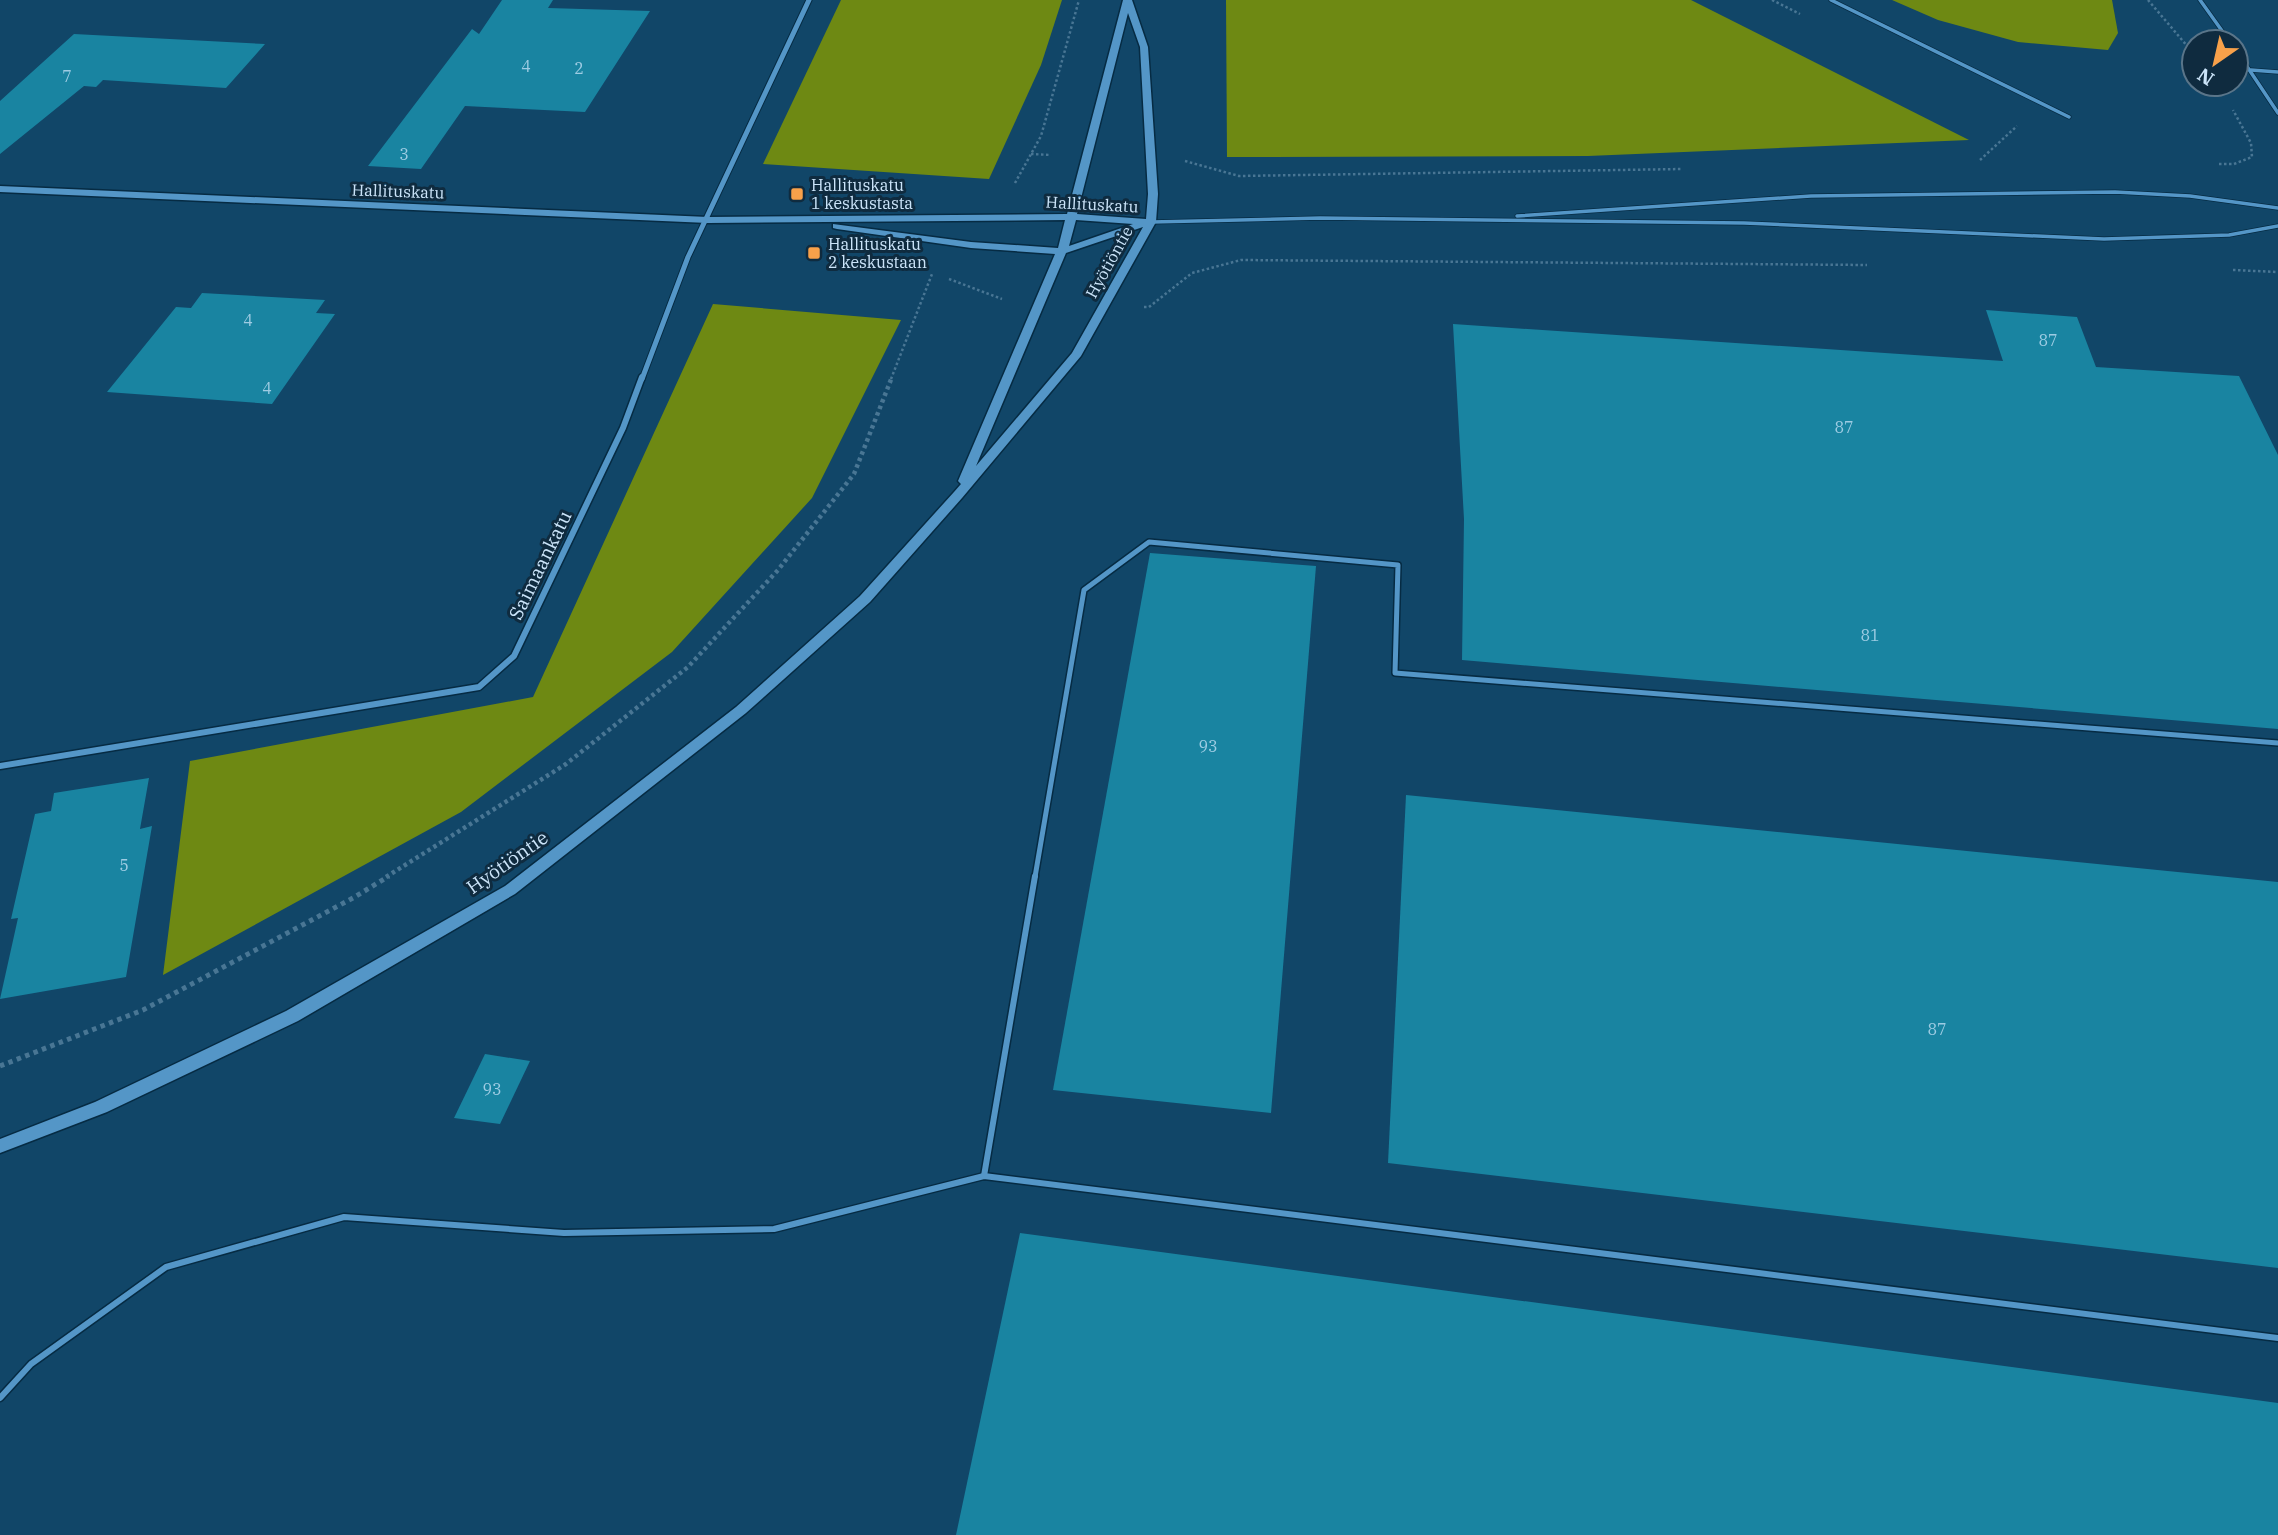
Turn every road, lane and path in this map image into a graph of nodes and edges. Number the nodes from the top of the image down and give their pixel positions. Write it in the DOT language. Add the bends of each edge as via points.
graph roads {
  1 [pos="809,0"];
  2 [pos="1079,0"];
  3 [pos="1128,0"];
  4 [pos="1831,0"];
  5 [pos="2148,0"];
  6 [pos="2200,0"];
  7 [pos="2220,28"];
  8 [pos="2180,38"];
  9 [pos="2250,70"];
  10 [pos="2278,72"];
  11 [pos="2232,109"];
  12 [pos="2278,113"];
  13 [pos="2069,117"];
  14 [pos="2023,121"];
  15 [pos="1031,154"];
  16 [pos="1088,156"];
  17 [pos="1150,156"];
  18 [pos="1977,163"];
  19 [pos="2213,164"];
  20 [pos="1690,168"];
  21 [pos="0,189"];
  22 [pos="2278,208"];
  23 [pos="999,217"];
  24 [pos="1070,217"];
  25 [pos="1479,219"];
  26 [pos="708,220"];
  27 [pos="794,220"];
  28 [pos="1151,222"];
  29 [pos="2278,226"];
  30 [pos="1063,251"];
  31 [pos="932,272"];
  32 [pos="958,495"];
  33 [pos="2278,743"];
  34 [pos="0,766"];
  35 [pos="0,1066"];
  36 [pos="0,1146"];
  37 [pos="984,1176"];
  38 [pos="2278,1338"];
  39 [pos="0,1398"];
  1 -- 26 [label="street, Saimaankatu"];
  2 -- 15 [label="path" via="1041,135"];
  3 -- 16 [label="main road, Hyötiöntie"];
  3 -- 17 [label="main road, Hyötiöntie" via="1144,47"];
  4 -- 13 [label="lane"];
  5 -- 8 [label="path"];
  6 -- 7 [label="lane"];
  9 -- 10 [label="lane"];
  9 -- 12 [label="lane"];
  11 -- 19 [label="path" via="2251,144 2252,157 2234,164"];
  14 -- 18 [label="path"];
  15 -- 16 [label="path"];
  15 -- 23 [label="path"];
  16 -- 24 [label="main road, Hyötiöntie"];
  17 -- 20 [label="path" via="1239,176"];
  17 -- 28 [label="main road, Hyötiöntie"];
  21 -- 26 [label="main road, Hallituskatu"];
  22 -- 25 [label="lane" via="2115,192 1811,196"];
  23 -- 24 [label="main road, Hallituskatu"];
  23 -- 27 [label="main road, Hallituskatu"];
  24 -- 28 [label="main road, Hallituskatu"];
  24 -- 30 [label="main road, Hyötiöntie"];
  25 -- 28 [label="lane"];
  25 -- 29 [label="lane" via="1744,223 2104,239 2229,235"];
  26 -- 27 [label="main road, Hallituskatu"];
  26 -- 34 [label="street, Saimaankatu" via="688,257 623,428 514,656 479,687"];
  27 -- 30 [label="main road, Hallituskatu" via="971,245"];
  28 -- 30 [label="main road, Hallituskatu"];
  28 -- 32 [label="main road, Hyötiöntie" via="1077,354"];
  30 -- 32 [label="main road, Hyötiöntie"];
  31 -- 35 [label="path" via="854,474 778,570 688,667 566,764 353,898 143,1010"];
  32 -- 36 [label="main road, Hyötiöntie" via="865,599 741,710 510,890 292,1016 101,1107"];
  33 -- 37 [label="lane" via="1395,673 1398,565 1149,542 1084,590"];
  37 -- 38 [label="lane"];
  37 -- 39 [label="lane" via="774,1228 564,1233 344,1217 166,1267 31,1364"];
}
